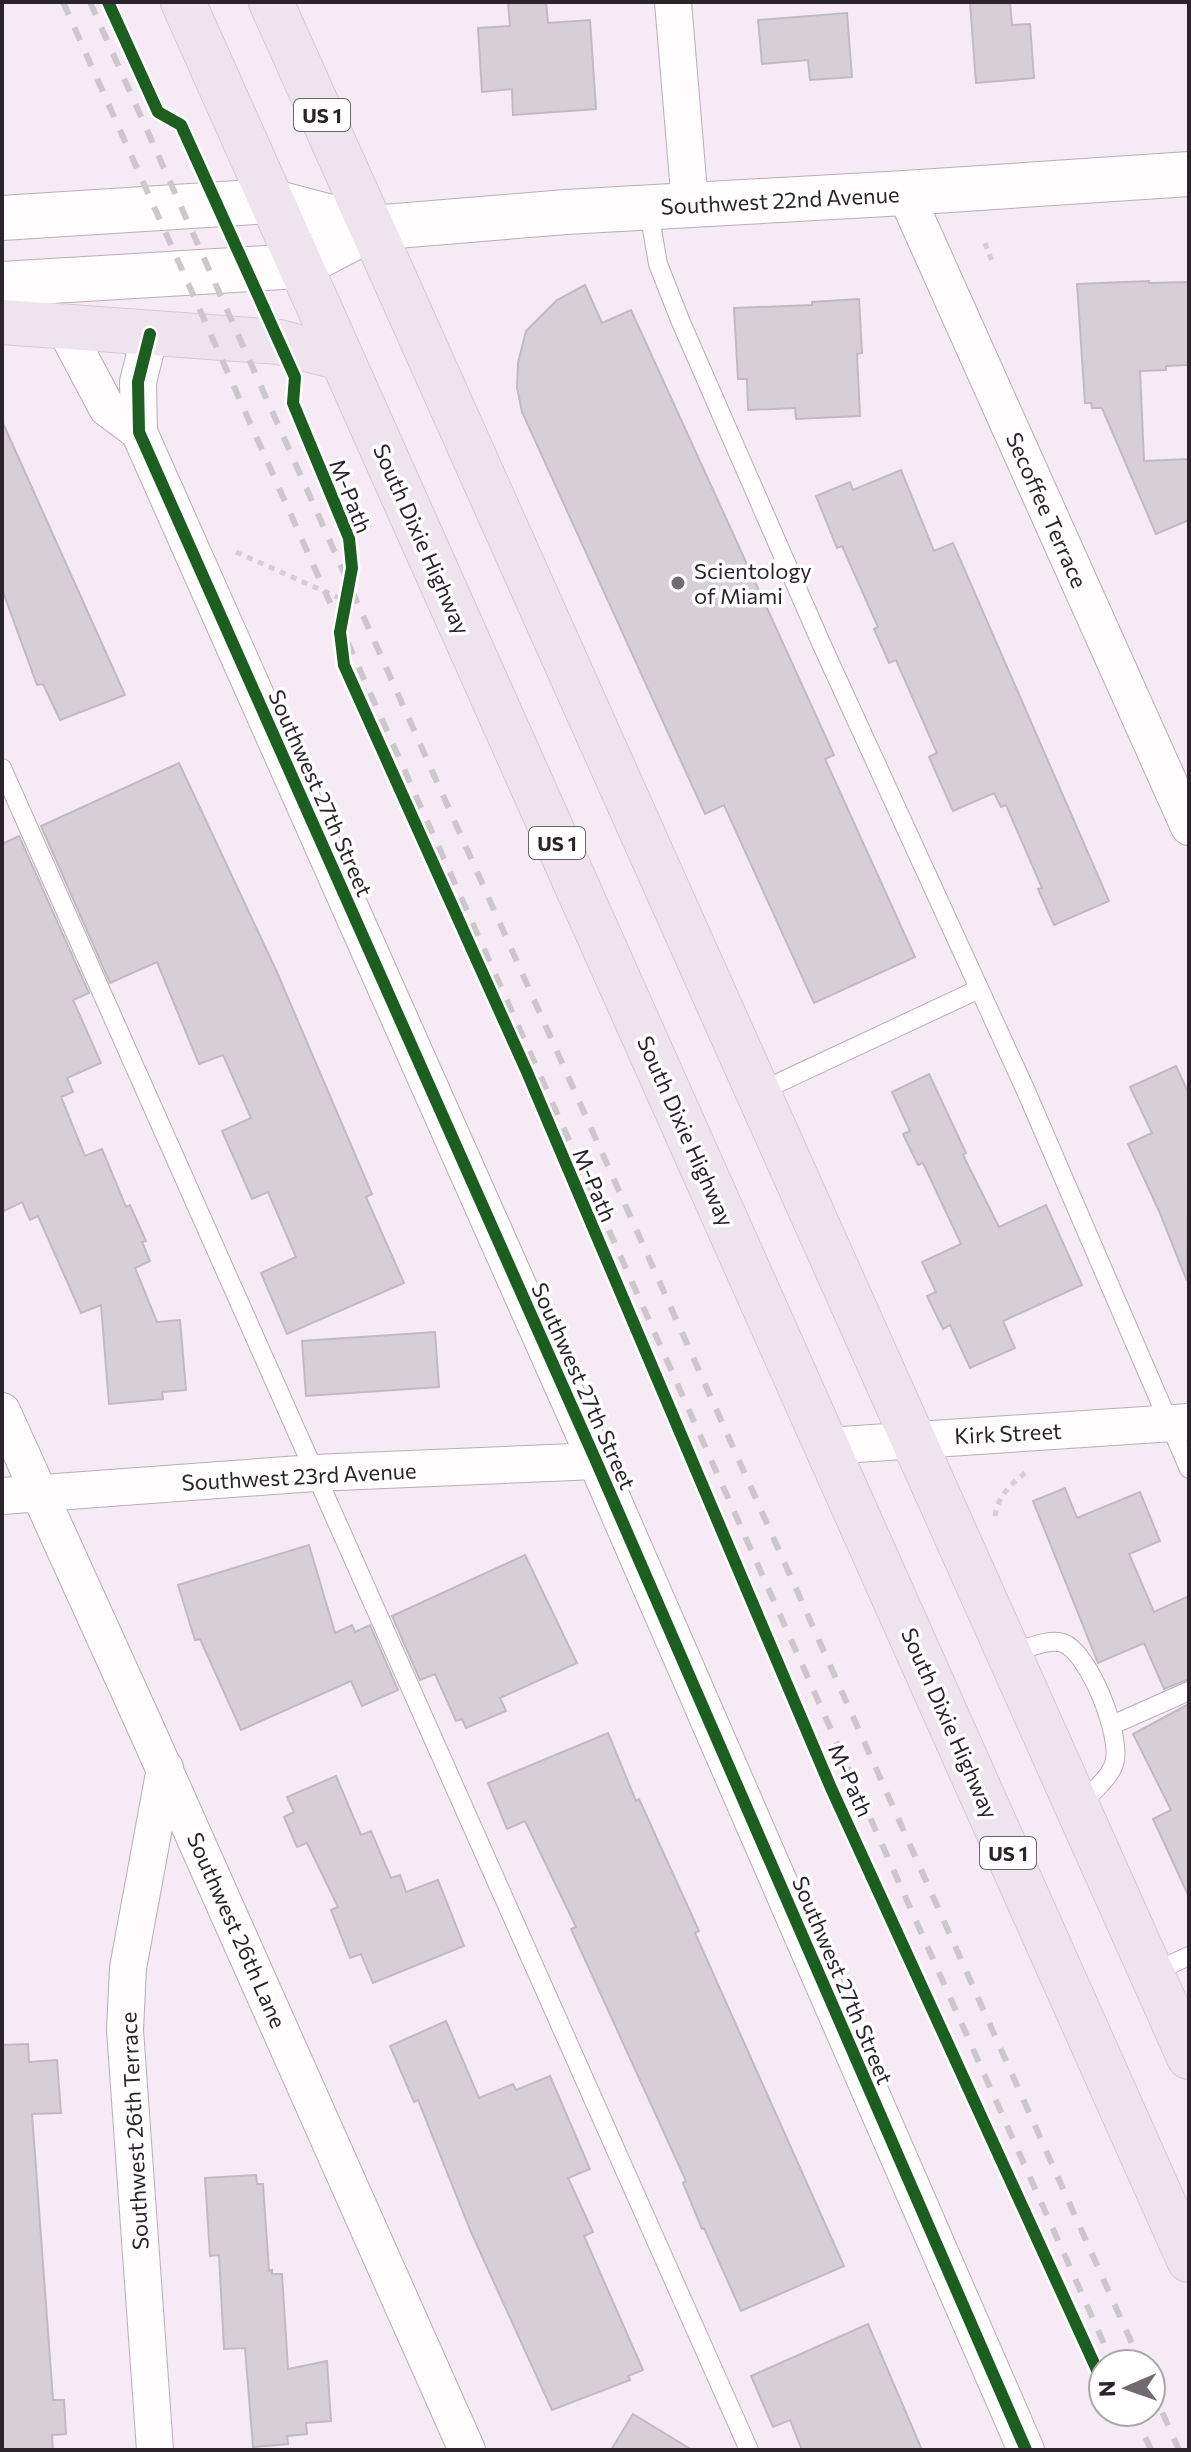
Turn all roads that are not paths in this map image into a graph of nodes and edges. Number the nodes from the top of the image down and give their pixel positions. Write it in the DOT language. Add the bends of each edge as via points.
graph roads {
  1 [pos="183,2"];
  2 [pos="271,2"];
  3 [pos="673,2"];
  4 [pos="1189,174"];
  5 [pos="905,193"];
  6 [pos="270,201"];
  7 [pos="669,205"];
  8 [pos="2,218"];
  9 [pos="372,228"];
  10 [pos="300,266"];
  11 [pos="2,284"];
  12 [pos="2,322"];
  13 [pos="64,327"];
  14 [pos="150,334"];
  15 [pos="341,358"];
  16 [pos="139,432"];
  17 [pos="2,768"];
  18 [pos="1189,827"];
  19 [pos="979,989"];
  20 [pos="759,1092"];
  21 [pos="2,1411"];
  22 [pos="1179,1422"];
  23 [pos="912,1439"];
  24 [pos="827,1446"];
  25 [pos="596,1461"];
  26 [pos="1189,1469"];
  27 [pos="314,1473"];
  28 [pos="39,1493"];
  29 [pos="2,1496"];
  30 [pos="1009,1654"];
  31 [pos="1189,1691"];
  32 [pos="1112,1725"];
  33 [pos="165,1768"];
  34 [pos="1077,1808"];
  35 [pos="1170,1965"];
  36 [pos="1189,2057"];
  37 [pos="1189,2260"];
  38 [pos="155,2450"];
  39 [pos="467,2450"];
  40 [pos="749,2450"];
  41 [pos="1026,2450"];
  1 -- 6 [label="highway, South Dixie Highway / US 1"];
  2 -- 9 [label="highway, US 1"];
  3 -- 7 [label="street"];
  4 -- 5 [label="street, Southwest 22nd Avenue"];
  5 -- 7 [label="street, Southwest 22nd Avenue"];
  5 -- 18 [label="street, Secoffee Terrace"];
  6 -- 8 [label="street, Southwest 22nd Avenue"];
  6 -- 9 [label="street, Southwest 22nd Avenue"];
  6 -- 10 [label="highway, South Dixie Highway / US 1"];
  7 -- 9 [label="street, Southwest 22nd Avenue"];
  7 -- 19 [label="lane" via="658,264 680,320"];
  9 -- 10 [label="street, Southwest 22nd Avenue"];
  9 -- 20 [label="highway, US 1"];
  10 -- 11 [label="street, Southwest 22nd Avenue"];
  10 -- 15 [label="highway, South Dixie Highway / US 1"];
  12 -- 13 [label="highway"];
  13 -- 14 [label="highway"];
  13 -- 16 [label="street, Southwest 27th Street" via="107,408"];
  14 -- 15 [label="highway" via="279,342"];
  14 -- 16 [label="street, Southwest 27th Street" via="138,382"];
  15 -- 24 [label="highway, South Dixie Highway / US 1"];
  16 -- 25 [label="street, Southwest 27th Street"];
  17 -- 27 [label="lane"];
  19 -- 20 [label="lane"];
  19 -- 22 [label="lane"];
  20 -- 23 [label="highway, US 1"];
  21 -- 28 [label="street, Southwest 26th Lane"];
  22 -- 23 [label="street, Kirk Street"];
  22 -- 26 [label="lane"];
  23 -- 24 [label="street, Kirk Street"];
  23 -- 30 [label="highway, US 1"];
  24 -- 37 [label="highway, South Dixie Highway / US 1"];
  25 -- 27 [label="street, Southwest 23rd Avenue"];
  25 -- 41 [label="street, Southwest 27th Street"];
  27 -- 28 [label="street, Southwest 23rd Avenue"];
  27 -- 40 [label="lane"];
  28 -- 29 [label="street, Southwest 23rd Avenue"];
  28 -- 33 [label="street, Southwest 26th Lane"];
  30 -- 32 [label="lane" via="1055,1642 1073,1649"];
  30 -- 34 [label="highway, US 1"];
  31 -- 32 [label="lane"];
  32 -- 34 [label="lane" via="1113,1768"];
  33 -- 38 [label="street, Southwest 26th Terrace" via="128,1968 125,2030"];
  33 -- 39 [label="street, Southwest 26th Lane"];
  34 -- 35 [label="highway, US 1"];
  35 -- 36 [label="highway, US 1"];
}
